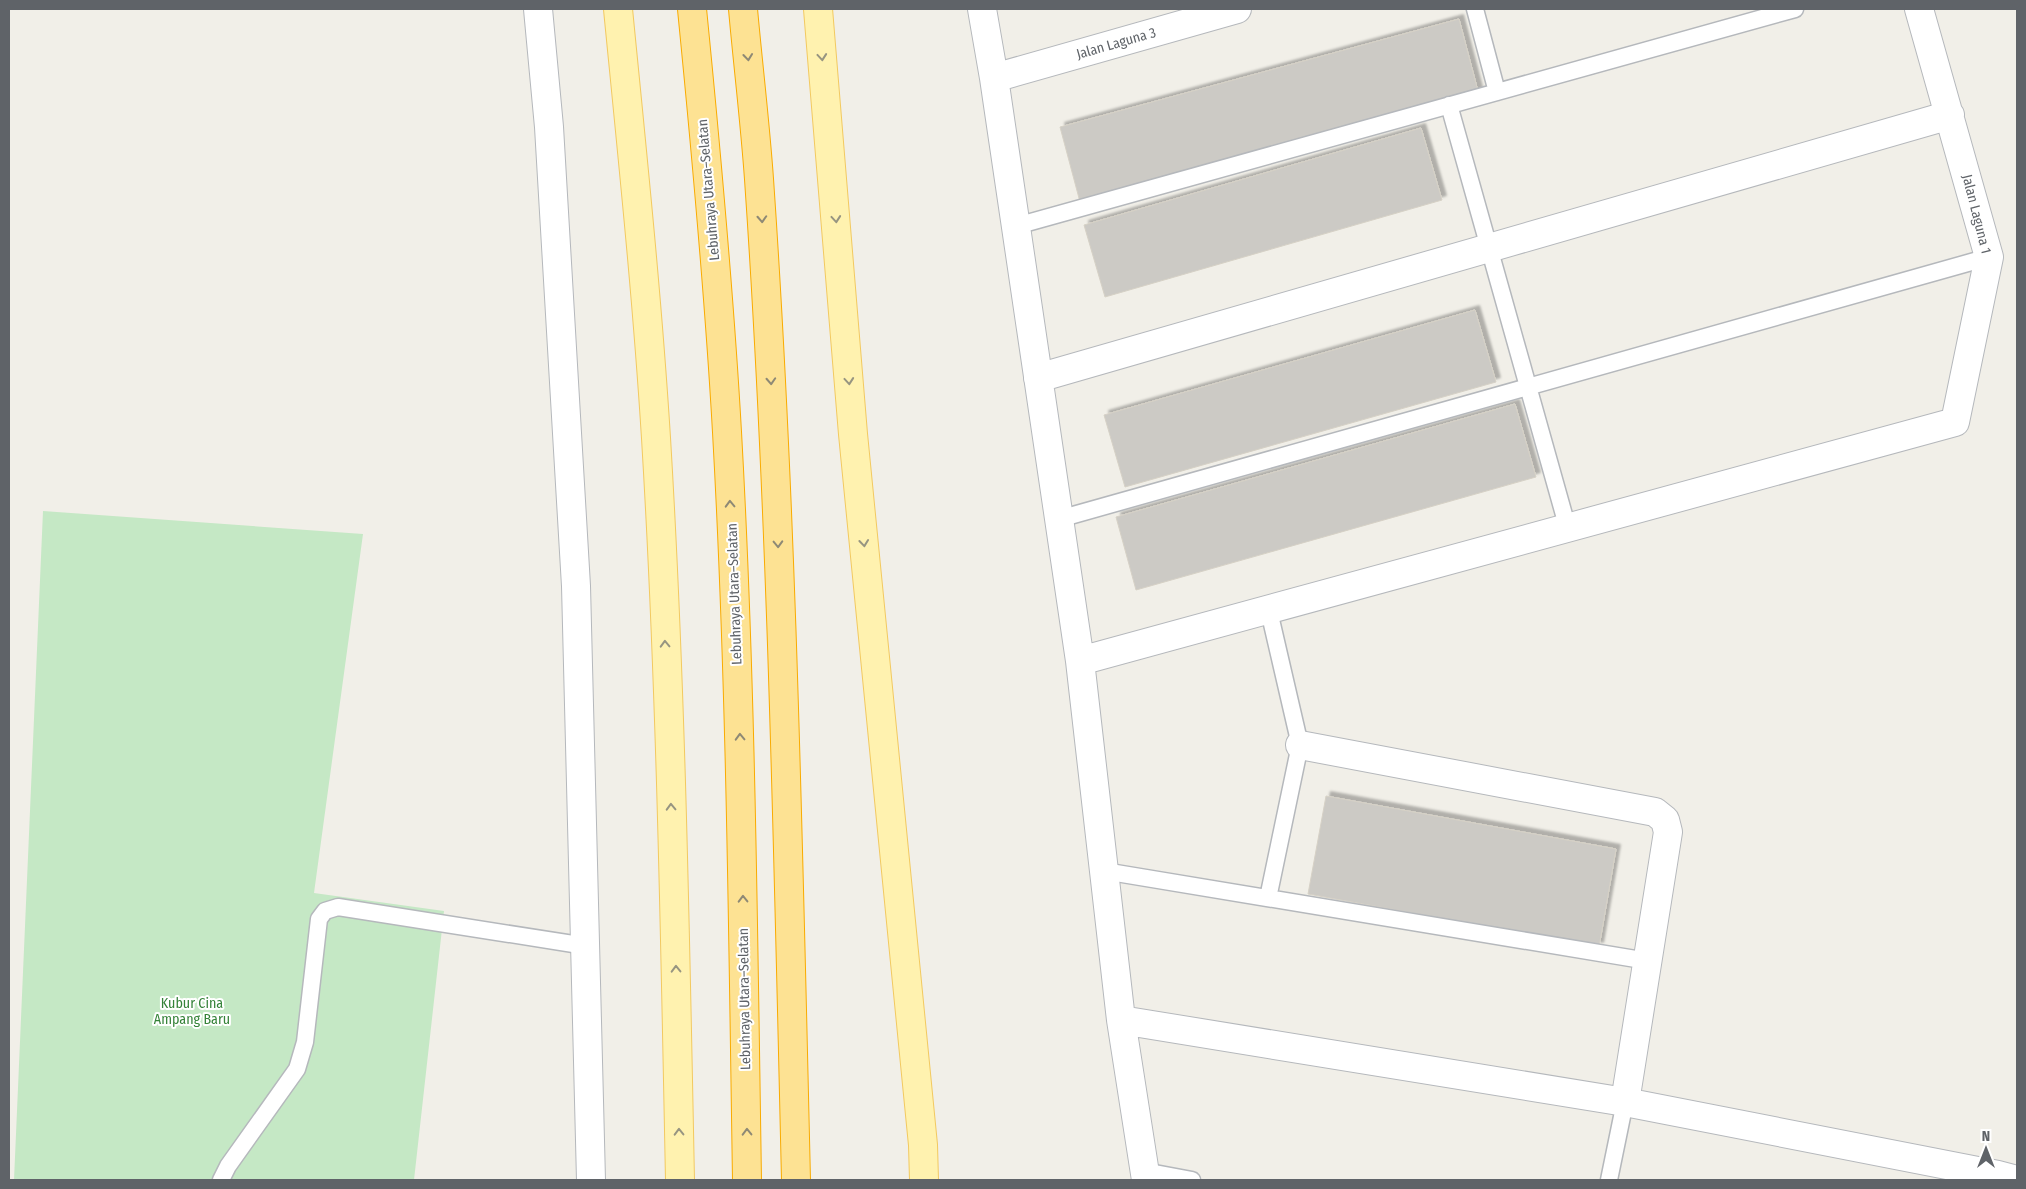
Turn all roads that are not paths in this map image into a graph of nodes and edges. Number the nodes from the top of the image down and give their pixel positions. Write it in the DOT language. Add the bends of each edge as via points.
graph roads {
  1 [pos="538,9"];
  2 [pos="618,9"];
  3 [pos="692,9"];
  4 [pos="743,9"];
  5 [pos="818,9"];
  6 [pos="982,9"];
  7 [pos="1237,9"];
  8 [pos="1475,9"];
  9 [pos="1795,9"];
  10 [pos="1919,9"];
  11 [pos="994,78"];
  12 [pos="1497,92"];
  13 [pos="1449,105"];
  14 [pos="1950,115"];
  15 [pos="1016,226"];
  16 [pos="1490,248"];
  17 [pos="1989,257"];
  18 [pos="1038,378"];
  19 [pos="1528,387"];
  20 [pos="1059,519"];
  21 [pos="1568,529"];
  22 [pos="1269,611"];
  23 [pos="1080,662"];
  24 [pos="1300,745"];
  25 [pos="1104,871"];
  26 [pos="1268,898"];
  27 [pos="586,946"];
  28 [pos="1648,961"];
  29 [pos="1122,1020"];
  30 [pos="1625,1102"];
  31 [pos="1145,1176"];
  32 [pos="221,1180"];
  33 [pos="591,1180"];
  34 [pos="680,1180"];
  35 [pos="748,1180"];
  36 [pos="796,1180"];
  37 [pos="924,1180"];
  38 [pos="1192,1180"];
  39 [pos="1609,1180"];
  40 [pos="2017,1180"];
  1 -- 27 [label="street" via="576,586"];
  34 -- 2 [label="main road, one-way" via="675,920 660,520 642,262"];
  35 -- 3 [label="highway, Lebuhraya Utara–Selatan, one-way" via="740,742 727,432 709,180"];
  4 -- 36 [label="highway, one-way" via="759,176 774,434 786,742"];
  5 -- 37 [label="main road, one-way" via="854,443"];
  6 -- 11 [label="street"];
  7 -- 11 [label="street, Jalan Laguna 3"];
  8 -- 12 [label="lane"];
  9 -- 12 [label="lane"];
  10 -- 14 [label="street, Jalan Laguna 1"];
  11 -- 15 [label="street"];
  12 -- 13 [label="lane"];
  13 -- 15 [label="lane"];
  13 -- 16 [label="lane"];
  14 -- 16 [label="street"];
  14 -- 17 [label="street, Jalan Laguna 1"];
  15 -- 18 [label="street"];
  16 -- 18 [label="street"];
  16 -- 19 [label="lane"];
  17 -- 19 [label="lane"];
  17 -- 21 [label="street, Jalan Laguna 1" via="1955,422"];
  18 -- 20 [label="street"];
  19 -- 20 [label="lane"];
  19 -- 21 [label="lane"];
  20 -- 23 [label="street"];
  21 -- 22 [label="street"];
  22 -- 23 [label="street"];
  22 -- 24 [label="lane"];
  23 -- 25 [label="street"];
  24 -- 26 [label="lane"];
  24 -- 28 [label="street" via="1655,812 1665,820 1668,832"];
  25 -- 26 [label="lane"];
  25 -- 29 [label="street"];
  26 -- 28 [label="lane"];
  27 -- 32 [label="lane" via="338,908 325,911 319,919 305,1042 297,1069"];
  27 -- 33 [label="street"];
  28 -- 30 [label="street"];
  29 -- 30 [label="street"];
  29 -- 31 [label="street"];
  30 -- 39 [label="lane"];
  30 -- 40 [label="street"];
  31 -- 38 [label="lane"];
}
